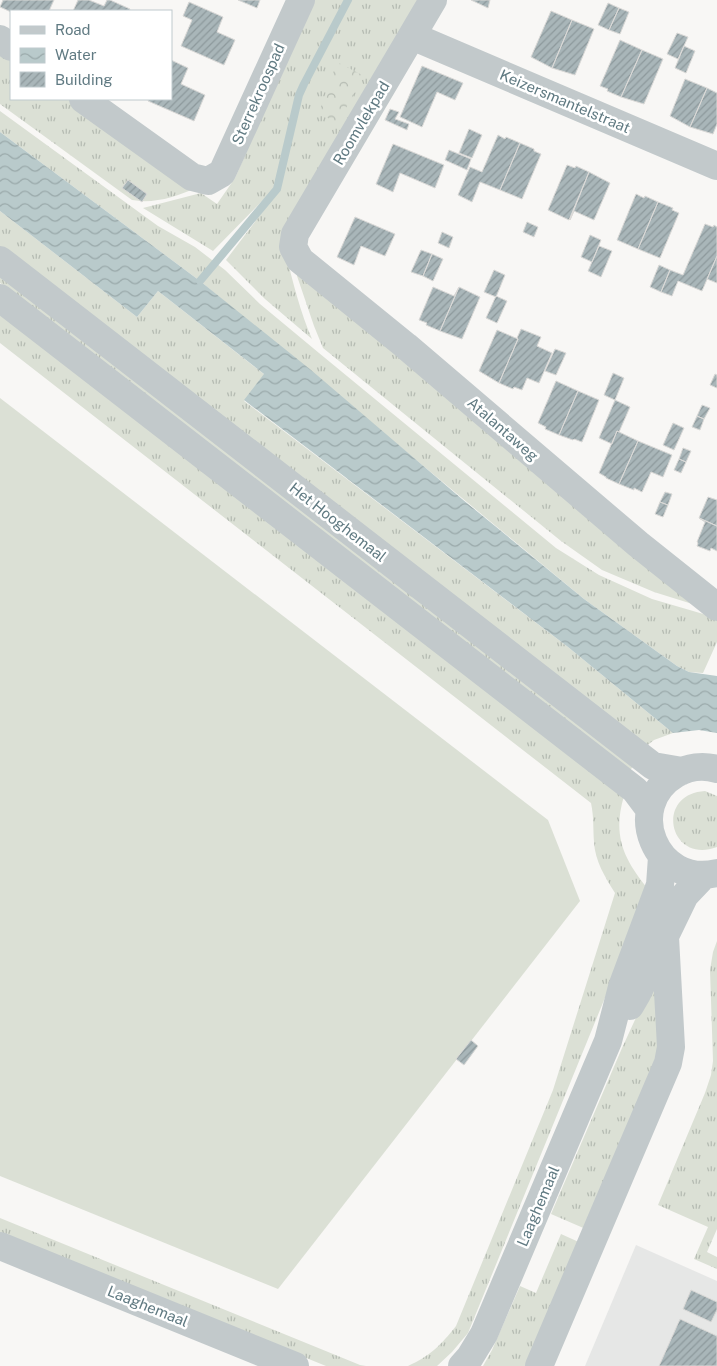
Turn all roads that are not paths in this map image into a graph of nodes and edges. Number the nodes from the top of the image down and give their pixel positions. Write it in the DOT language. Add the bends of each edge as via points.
graph roads {
  1 [pos="300,0"];
  2 [pos="433,0"];
  3 [pos="412,36"];
  4 [pos="84,100"];
  5 [pos="717,166"];
  6 [pos="293,247"];
  7 [pos="0,260"];
  8 [pos="0,298"];
  9 [pos="717,607"];
  10 [pos="717,769"];
  11 [pos="682,771"];
  12 [pos="650,810"];
  13 [pos="662,857"];
  14 [pos="711,874"];
  15 [pos="665,937"];
  16 [pos="608,1041"];
  17 [pos="0,1246"];
  18 [pos="295,1366"];
  19 [pos="462,1366"];
  20 [pos="540,1366"];
  1 -- 4 [label="street, Sterrekroospad" via="222,173 208,181 192,177"];
  2 -- 3 [label="street, Roomvlekpad"];
  3 -- 5 [label="street, Keizersmantelstraat"];
  3 -- 6 [label="street, Roomvlekpad" via="295,234"];
  6 -- 9 [label="street, Atalantaweg" via="300,260"];
  7 -- 11 [label="street, Het Hooghemaal" via="653,766"];
  8 -- 12 [label="street, Het Hooghemaal" via="635,790"];
  10 -- 11 [label="street" via="702,766"];
  11 -- 12 [label="street" via="661,787"];
  12 -- 13 [label="street" via="651,835"];
  13 -- 14 [label="street" via="692,874"];
  13 -- 16 [label="street, Laaghemaal" via="660,885 622,987"];
  14 -- 15 [label="street, Laaghemaal" via="686,895"];
  15 -- 16 [label="street, Laaghemaal" via="637,994"];
  15 -- 20 [label="street" via="671,1047 668,1063"];
  16 -- 19 [label="street, Laaghemaal" via="484,1334"];
  17 -- 18 [label="street, Laaghemaal"];
}
